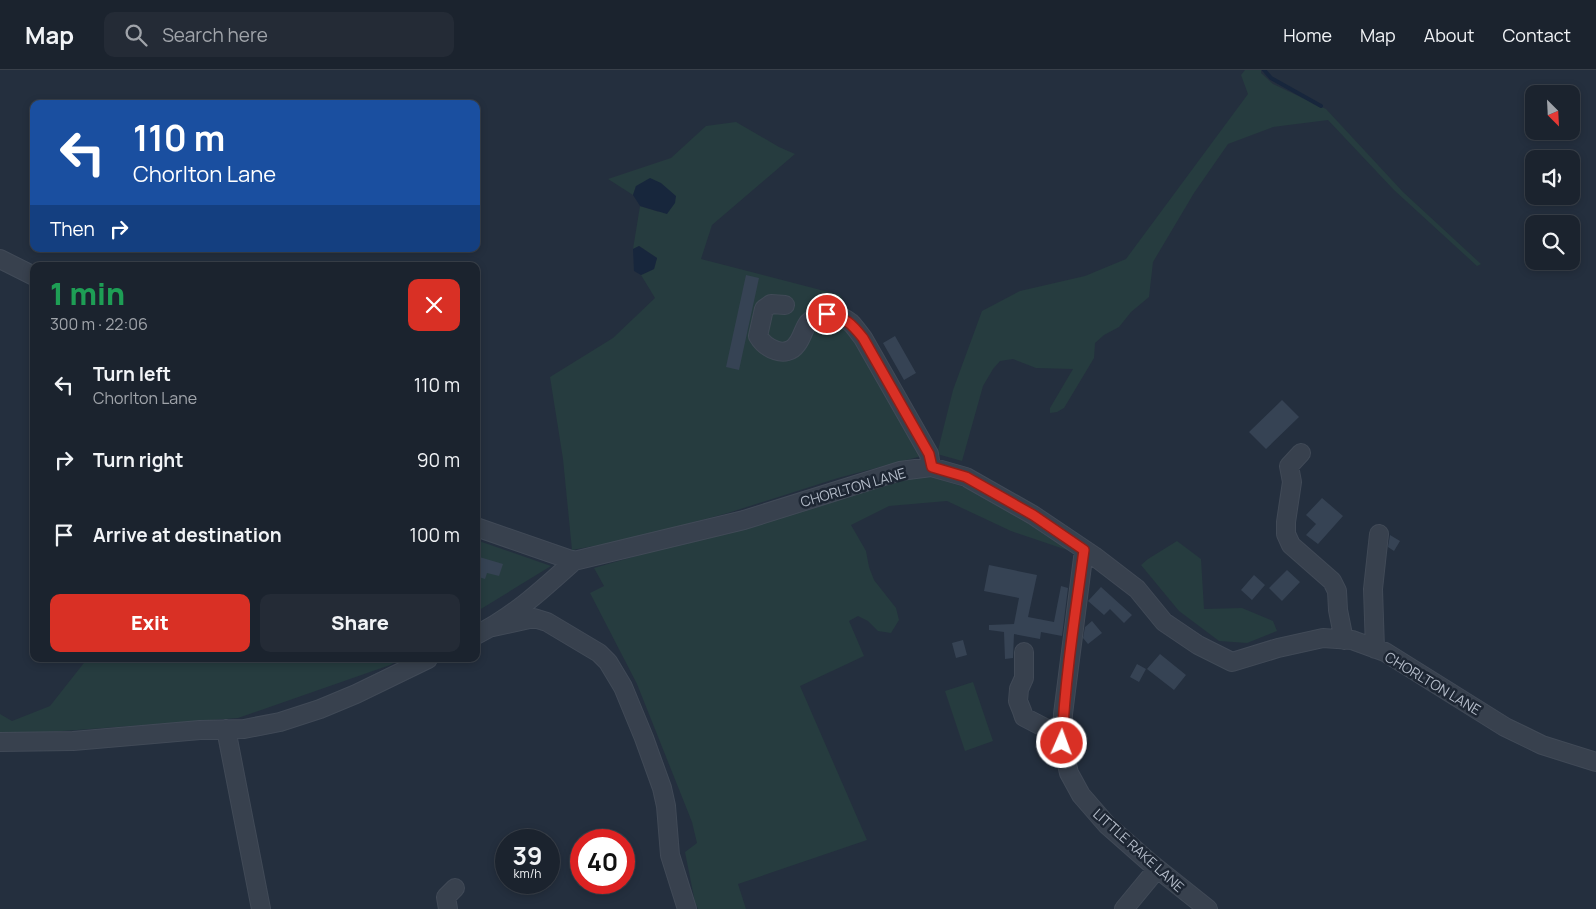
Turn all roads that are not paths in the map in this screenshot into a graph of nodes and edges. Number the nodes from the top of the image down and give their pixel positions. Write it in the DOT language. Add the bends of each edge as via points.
graph roads {
  1 [pos="0,259"];
  2 [pos="30,274"];
  3 [pos="785,305"];
  4 [pos="1301,453"];
  5 [pos="932,467"];
  6 [pos="480,528"];
  7 [pos="1379,534"];
  8 [pos="1084,550"];
  9 [pos="574,562"];
  10 [pos="493,627"];
  11 [pos="480,633"];
  12 [pos="1344,640"];
  13 [pos="1375,649"];
  14 [pos="1024,652"];
  15 [pos="422,662"];
  16 [pos="226,729"];
  17 [pos="1062,739"];
  18 [pos="0,742"];
  19 [pos="1596,762"];
  20 [pos="1157,869"];
  21 [pos="455,888"];
  22 [pos="261,909"];
  23 [pos="448,909"];
  24 [pos="687,909"];
  25 [pos="1124,909"];
  26 [pos="1208,909"];
  1 -- 2 [label="street"];
  3 -- 5 [label="street" via="771,304 764,309 758,336 762,344 781,352 790,350 797,346 809,322 818,316 842,317 863,338 929,454"];
  4 -- 12 [label="street" via="1289,466 1292,482 1286,534 1291,545 1332,581 1337,592"];
  5 -- 8 [label="street, CHORLTON LANE" via="966,477 1033,515"];
  5 -- 9 [label="street, CHORLTON LANE" via="900,471 744,520"];
  6 -- 9 [label="street"];
  7 -- 13 [label="street" via="1373,588"];
  8 -- 12 [label="street, CHORLTON LANE" via="1137,588 1164,622 1198,645 1232,662 1323,638"];
  8 -- 17 [label="street, LITTLE RAKE LANE" via="1067,671"];
  9 -- 10 [label="street"];
  10 -- 11 [label="street"];
  10 -- 24 [label="street" via="534,618 547,622 599,653 608,662 623,687 662,788 670,855"];
  12 -- 13 [label="street, CHORLTON LANE"];
  13 -- 19 [label="street, CHORLTON LANE" via="1385,652 1505,727 1542,745"];
  14 -- 17 [label="street" via="1024,678 1018,702 1024,717"];
  15 -- 16 [label="street" via="356,694 280,722"];
  16 -- 18 [label="street" via="73,741"];
  16 -- 22 [label="street"];
  17 -- 20 [label="street, LITTLE RAKE LANE" via="1069,773 1081,795 1107,825"];
  20 -- 25 [label="street"];
  20 -- 26 [label="street, LITTLE RAKE LANE"];
  21 -- 23 [label="street" via="446,897"];
}
